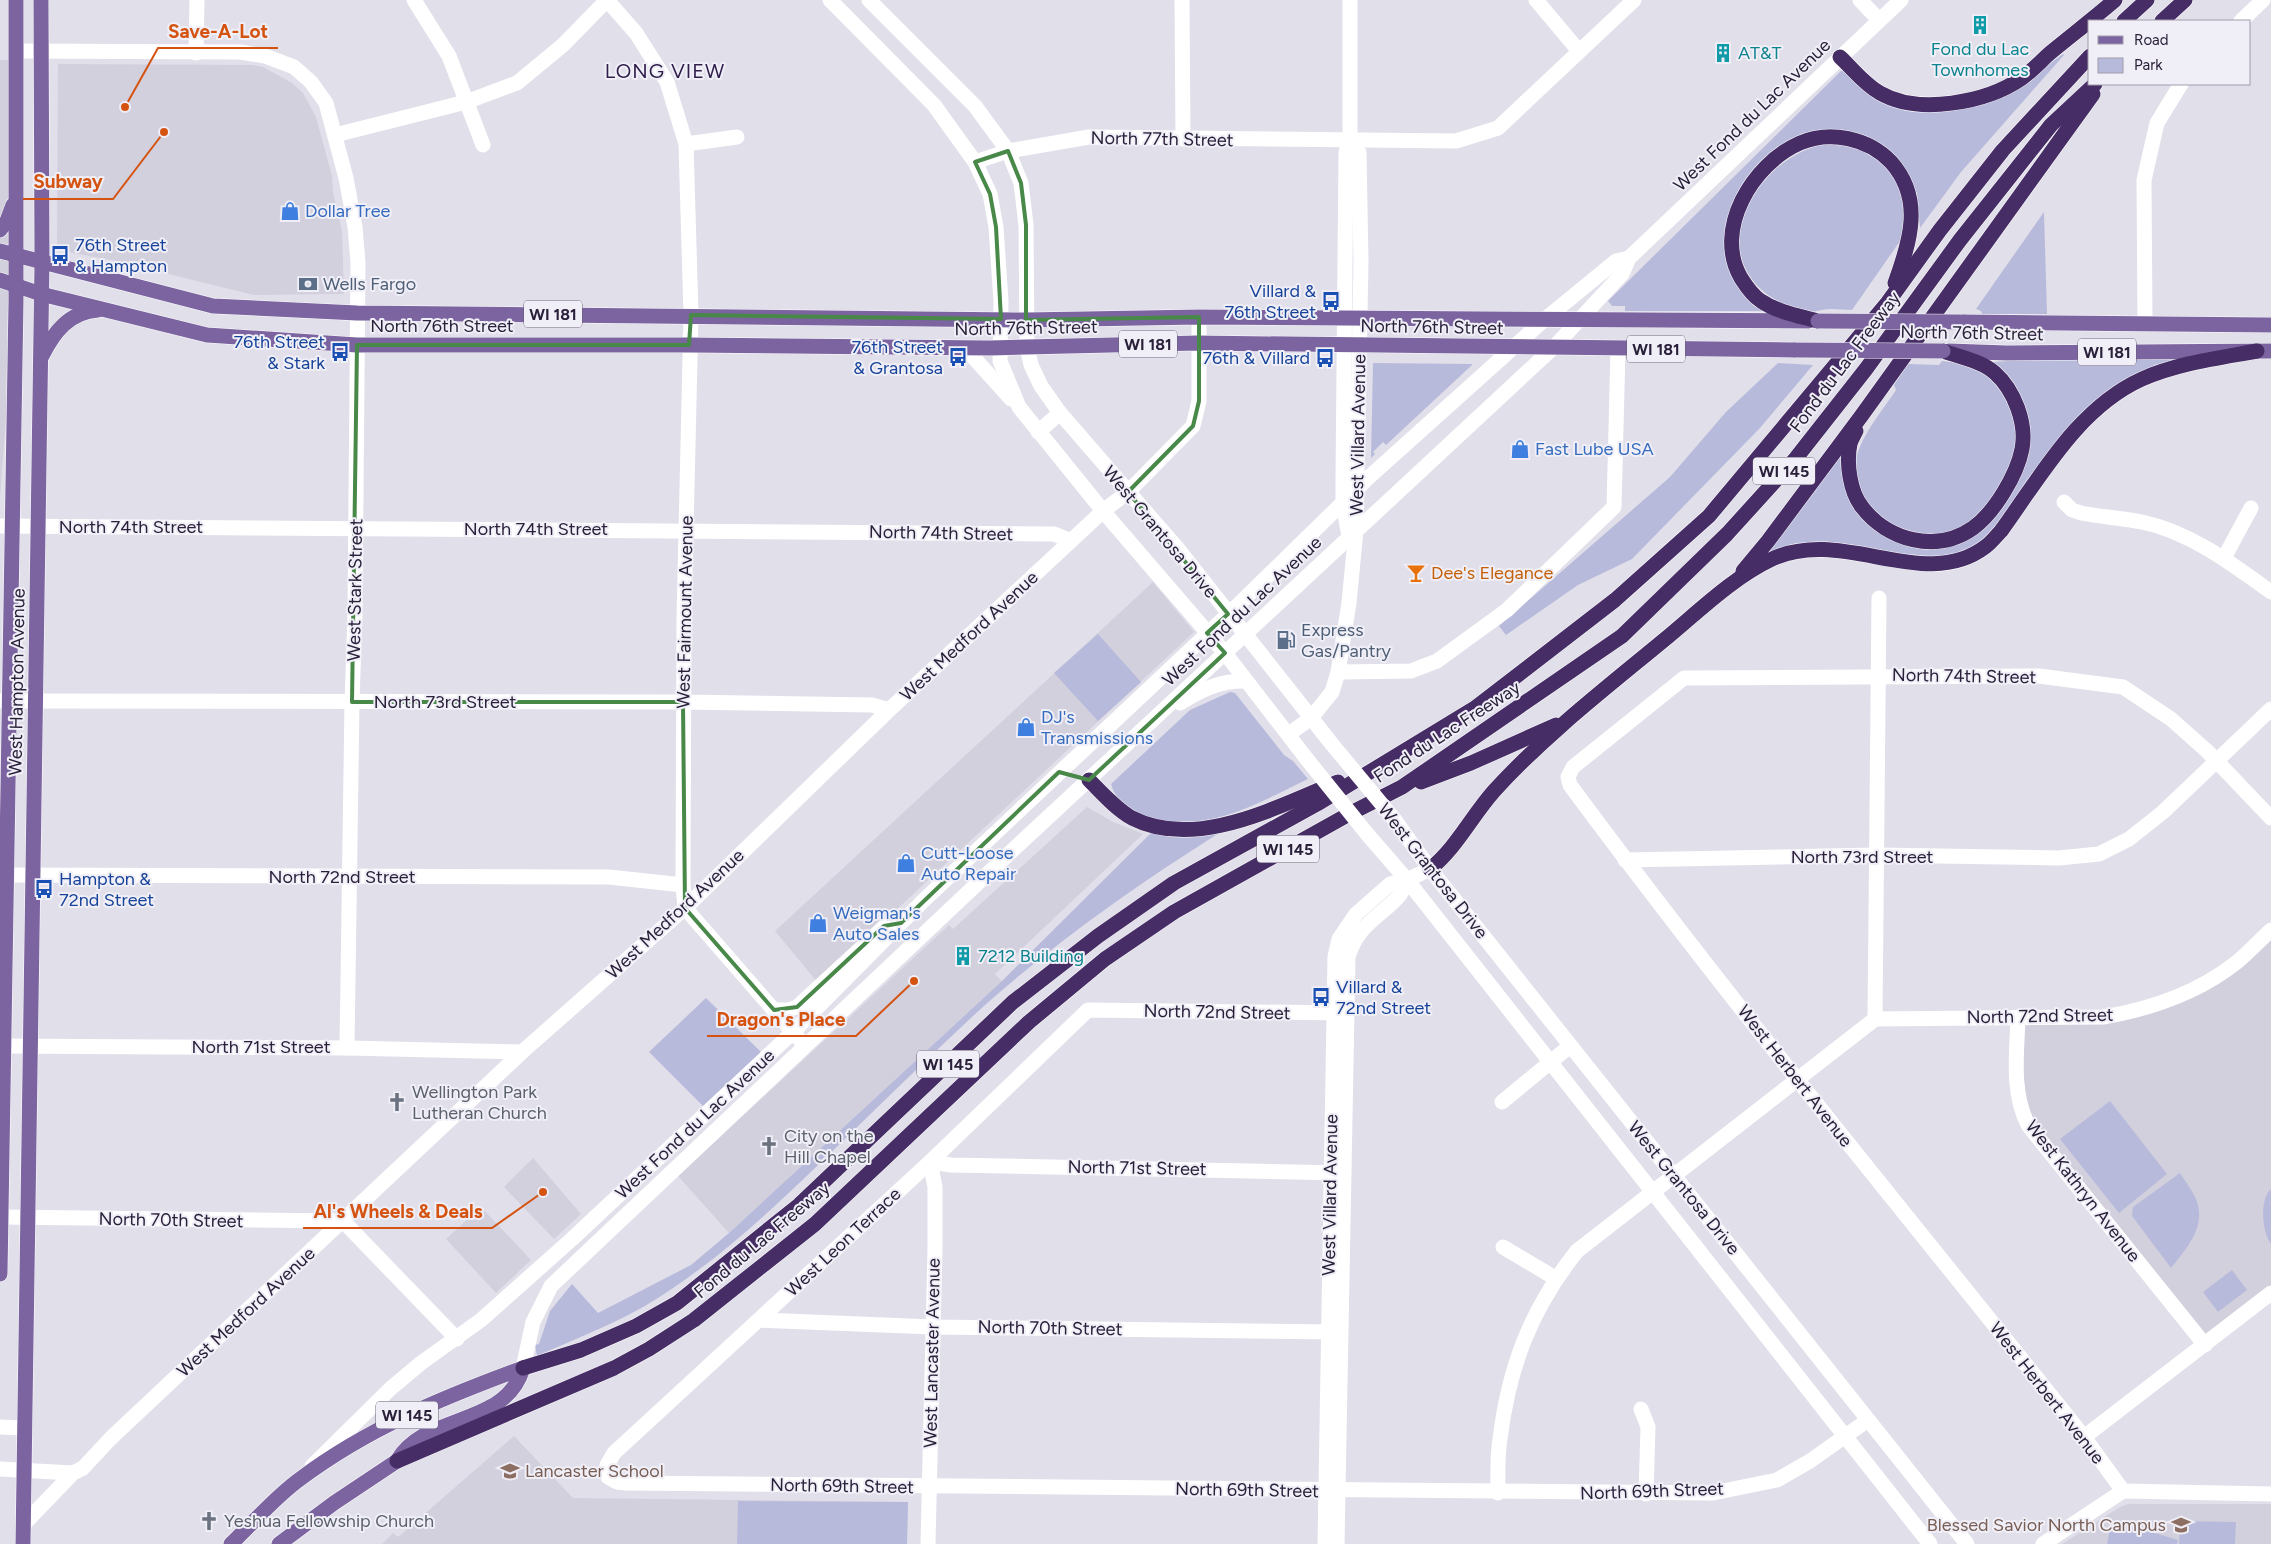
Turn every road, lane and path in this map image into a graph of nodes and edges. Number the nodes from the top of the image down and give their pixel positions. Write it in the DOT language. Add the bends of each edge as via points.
graph roads {
  1 [pos="16,0"];
  2 [pos="41,0"];
  3 [pos="197,0"];
  4 [pos="414,0"];
  5 [pos="607,0"];
  6 [pos="830,0"];
  7 [pos="869,0"];
  8 [pos="1182,0"];
  9 [pos="1350,0"];
  10 [pos="1536,0"];
  11 [pos="1634,0"];
  12 [pos="1860,0"];
  13 [pos="1901,0"];
  14 [pos="2115,0"];
  15 [pos="2147,0"];
  16 [pos="2185,0"];
  17 [pos="2263,0"];
  18 [pos="1879,20"];
  19 [pos="2091,20"];
  20 [pos="2125,20"];
  21 [pos="2163,20"];
  22 [pos="2242,20"];
  23 [pos="2088,23"];
  24 [pos="1578,50"];
  25 [pos="17,51"];
  26 [pos="41,51"];
  27 [pos="196,53"];
  28 [pos="1840,57"];
  29 [pos="2088,58"];
  30 [pos="2094,85"];
  31 [pos="2100,85"];
  32 [pos="2180,85"];
  33 [pos="466,102"];
  34 [pos="335,135"];
  35 [pos="737,137"];
  36 [pos="1183,139"];
  37 [pos="1350,141"];
  38 [pos="686,144"];
  39 [pos="483,145"];
  40 [pos="1008,151"];
  41 [pos="975,162"];
  42 [pos="16,194"];
  43 [pos="0,230"];
  44 [pos="0,251"];
  45 [pos="16,255"];
  46 [pos="1629,258"];
  47 [pos="42,262"];
  48 [pos="0,280"];
  49 [pos="16,284"];
  50 [pos="40,294"];
  51 [pos="1888,302"];
  52 [pos="110,311"];
  53 [pos="357,313"];
  54 [pos="690,316"];
  55 [pos="1199,317"];
  56 [pos="1352,319"];
  57 [pos="1001,320"];
  58 [pos="1026,320"];
  59 [pos="1544,320"];
  60 [pos="1578,321"];
  61 [pos="1818,321"];
  62 [pos="2145,322"];
  63 [pos="2271,326"];
  64 [pos="1197,343"];
  65 [pos="358,345"];
  66 [pos="689,345"];
  67 [pos="1352,345"];
  68 [pos="1027,347"];
  69 [pos="1517,347"];
  70 [pos="1554,347"];
  71 [pos="965,348"];
  72 [pos="1001,348"];
  73 [pos="1618,348"];
  74 [pos="1943,351"];
  75 [pos="2264,351"];
  76 [pos="40,360"];
  77 [pos="1019,407"];
  78 [pos="1060,413"];
  79 [pos="1862,415"];
  80 [pos="1038,432"];
  81 [pos="1357,489"];
  82 [pos="1128,492"];
  83 [pos="1343,502"];
  84 [pos="2064,502"];
  85 [pos="2250,508"];
  86 [pos="1103,511"];
  87 [pos="6,526"];
  88 [pos="38,526"];
  89 [pos="356,529"];
  90 [pos="687,530"];
  91 [pos="1353,540"];
  92 [pos="1071,541"];
  93 [pos="2224,558"];
  94 [pos="1722,592"];
  95 [pos="2271,592"];
  96 [pos="1879,598"];
  97 [pos="1228,614"];
  98 [pos="1207,633"];
  99 [pos="1244,635"];
  100 [pos="1225,653"];
  101 [pos="1338,672"];
  102 [pos="1879,675"];
  103 [pos="1684,678"];
  104 [pos="1246,681"];
  105 [pos="4,701"];
  106 [pos="34,701"];
  107 [pos="352,702"];
  108 [pos="684,702"];
  109 [pos="2271,708"];
  110 [pos="889,710"];
  111 [pos="1311,718"];
  112 [pos="1151,721"];
  113 [pos="1566,721"];
  114 [pos="1288,734"];
  115 [pos="2218,761"];
  116 [pos="1382,765"];
  117 [pos="1059,772"];
  118 [pos="1089,780"];
  119 [pos="1402,787"];
  120 [pos="2271,818"];
  121 [pos="1876,855"];
  122 [pos="1625,860"];
  123 [pos="1430,870"];
  124 [pos="3,875"];
  125 [pos="33,876"];
  126 [pos="350,878"];
  127 [pos="1407,880"];
  128 [pos="683,885"];
  129 [pos="685,908"];
  130 [pos="901,923"];
  131 [pos="2271,930"];
  132 [pos="774,1010"];
  133 [pos="1088,1010"];
  134 [pos="1340,1013"];
  135 [pos="2018,1017"];
  136 [pos="1874,1019"];
  137 [pos="792,1032"];
  138 [pos="806,1045"];
  139 [pos="2,1046"];
  140 [pos="31,1046"];
  141 [pos="1570,1046"];
  142 [pos="347,1048"];
  143 [pos="522,1052"];
  144 [pos="1550,1062"];
  145 [pos="1797,1080"];
  146 [pos="1502,1102"];
  147 [pos="930,1162"];
  148 [pos="1338,1173"];
  149 [pos="1674,1176"];
  150 [pos="1652,1193"];
  151 [pos="0,1217"];
  152 [pos="27,1218"];
  153 [pos="343,1221"];
  154 [pos="1503,1248"];
  155 [pos="0,1274"];
  156 [pos="1555,1278"];
  157 [pos="2271,1293"];
  158 [pos="759,1320"];
  159 [pos="933,1327"];
  160 [pos="1334,1332"];
  161 [pos="458,1339"];
  162 [pos="2204,1345"];
  163 [pos="524,1368"];
  164 [pos="1641,1409"];
  165 [pos="1868,1420"];
  166 [pos="0,1427"];
  167 [pos="24,1428"];
  168 [pos="1845,1436"];
  169 [pos="2084,1437"];
  170 [pos="397,1462"];
  171 [pos="0,1469"];
  172 [pos="24,1469"];
  173 [pos="73,1473"];
  174 [pos="608,1477"];
  175 [pos="299,1479"];
  176 [pos="929,1486"];
  177 [pos="1332,1491"];
  178 [pos="2123,1491"];
  179 [pos="1498,1493"];
  180 [pos="1646,1494"];
  181 [pos="2271,1494"];
  182 [pos="23,1525"];
  183 [pos="23,1544"];
  184 [pos="231,1544"];
  185 [pos="279,1544"];
  186 [pos="928,1544"];
  187 [pos="1325,1544"];
  188 [pos="1337,1544"];
  189 [pos="1930,1544"];
  190 [pos="1967,1544"];
  191 [pos="2043,1544"];
  1 -- 25 [label="main road, West Hampton Avenue"];
  2 -- 26 [label="main road, West Hampton Avenue"];
  3 -- 27 [label="street"];
  4 -- 33 [label="street" via="449,56"];
  5 -- 33 [label="street" via="563,45 517,83"];
  5 -- 38 [label="street, West Fairmount Avenue" via="636,33 667,82"];
  6 -- 41 [label="street, West Grantosa Drive" via="934,105"];
  7 -- 40 [label="street, West Grantosa Drive" via="975,106"];
  8 -- 36 [label="street"];
  9 -- 37 [label="street, West Villard Avenue"];
  10 -- 24 [label="street"];
  11 -- 24 [label="street"];
  12 -- 18 [label="street"];
  13 -- 18 [label="street, West Fond du Lac Avenue"];
  14 -- 19 [label="highway"];
  15 -- 20 [label="highway"];
  16 -- 21 [label="highway"];
  17 -- 22 [label="street"];
  18 -- 28 [label="street, West Fond du Lac Avenue"];
  23 -- 28 [label="highway" via="2021,79 1996,92 1933,105 1893,99 1871,87"];
  24 -- 37 [label="street" via="1498,128 1456,141"];
  25 -- 26 [label="street"];
  25 -- 42 [label="main road, West Hampton Avenue"];
  26 -- 27 [label="street"];
  26 -- 47 [label="main road, West Hampton Avenue"];
  27 -- 34 [label="street" via="240,52 265,56 294,67 311,82 326,103"];
  28 -- 46 [label="street, West Fond du Lac Avenue"];
  29 -- 51 [label="highway, Fond du Lac Freeway / WI 145" via="2003,150"];
  30 -- 119 [label="highway, Fond du Lac Freeway / WI 145" via="2051,125 1796,458 1727,534 1622,636"];
  31 -- 79 [label="highway"];
  32 -- 62 [label="street" via="2157,122 2144,180"];
  33 -- 34 [label="street"];
  33 -- 39 [label="street"];
  34 -- 53 [label="street, West Stark Street" via="355,227"];
  35 -- 38 [label="street"];
  36 -- 37 [label="street, North 77th Street"];
  36 -- 40 [label="street, North 77th Street" via="1089,137"];
  37 -- 56 [label="street, West Villard Avenue" via="1359,152"];
  38 -- 54 [label="street, West Fairmount Avenue"];
  40 -- 41 [label="street, North 77th Street"];
  40 -- 58 [label="street, West Grantosa Drive" via="1020,183 1026,225"];
  41 -- 57 [label="street, West Grantosa Drive" via="990,194 996,226"];
  42 -- 43 [label="main road" via="7,222"];
  42 -- 45 [label="main road, West Hampton Avenue"];
  44 -- 45 [label="main road, North 76th Street / WI 181"];
  45 -- 47 [label="main road, North 76th Street / WI 181"];
  45 -- 49 [label="main road, West Hampton Avenue"];
  46 -- 59 [label="street, West Fond du Lac Avenue" via="1616,261"];
  46 -- 60 [label="street, West Fond du Lac Avenue" via="1622,274"];
  47 -- 50 [label="main road, West Hampton Avenue"];
  47 -- 53 [label="main road, North 76th Street / WI 181" via="213,306"];
  48 -- 49 [label="main road, North 76th Street / WI 181"];
  49 -- 50 [label="main road, North 76th Street / WI 181"];
  49 -- 87 [label="main road, West Hampton Avenue"];
  50 -- 52 [label="main road, North 76th Street / WI 181"];
  50 -- 76 [label="main road, West Hampton Avenue"];
  51 -- 61 [label="highway" via="1912,230 1909,190 1900,173 1877,150 1859,141 1821,137 1799,143 1756,180 1741,201 1731,235 1735,268 1761,302"];
  51 -- 116 [label="highway, Fond du Lac Freeway / WI 145" via="1710,516 1615,600 1475,708"];
  52 -- 65 [label="main road, North 76th Street / WI 181" via="220,338"];
  52 -- 76 [label="main road" via="88,311 71,318 55,332"];
  53 -- 54 [label="main road, North 76th Street / WI 181"];
  53 -- 65 [label="street, West Stark Street"];
  54 -- 57 [label="main road, North 76th Street / WI 181"];
  54 -- 66 [label="street, West Fairmount Avenue"];
  55 -- 56 [label="main road, North 76th Street / WI 181"];
  55 -- 58 [label="main road, North 76th Street / WI 181"];
  55 -- 64 [label="street, West Medford Avenue"];
  56 -- 59 [label="main road, North 76th Street / WI 181"];
  56 -- 67 [label="street, West Villard Avenue"];
  57 -- 58 [label="main road, North 76th Street / WI 181"];
  57 -- 72 [label="street, West Grantosa Drive"];
  58 -- 68 [label="street, West Grantosa Drive"];
  59 -- 60 [label="main road, North 76th Street / WI 181"];
  59 -- 69 [label="street, West Fond du Lac Avenue"];
  60 -- 61 [label="main road, North 76th Street / WI 181"];
  60 -- 70 [label="street, West Fond du Lac Avenue"];
  61 -- 62 [label="main road, North 76th Street / WI 181, bridge"];
  62 -- 63 [label="main road, North 76th Street / WI 181"];
  64 -- 67 [label="main road, North 76th Street / WI 181"];
  64 -- 68 [label="main road, North 76th Street / WI 181"];
  64 -- 82 [label="street, West Medford Avenue" via="1199,400 1193,426"];
  65 -- 66 [label="main road, North 76th Street / WI 181"];
  65 -- 89 [label="street, West Stark Street"];
  66 -- 71 [label="main road, North 76th Street / WI 181"];
  66 -- 90 [label="street, West Fairmount Avenue"];
  67 -- 69 [label="main road, North 76th Street / WI 181"];
  67 -- 81 [label="street, West Villard Avenue"];
  67 -- 83 [label="street, West Villard Avenue"];
  68 -- 72 [label="main road, North 76th Street / WI 181"];
  68 -- 78 [label="street, West Grantosa Drive" via="1041,386"];
  69 -- 70 [label="main road, North 76th Street / WI 181"];
  69 -- 81 [label="street, West Fond du Lac Avenue"];
  70 -- 73 [label="main road, North 76th Street / WI 181"];
  70 -- 91 [label="street, West Fond du Lac Avenue"];
  71 -- 72 [label="main road, North 76th Street / WI 181"];
  71 -- 77 [label="street"];
  72 -- 77 [label="street, West Grantosa Drive" via="1004,374"];
  73 -- 74 [label="main road, North 76th Street / WI 181, bridge"];
  73 -- 101 [label="street" via="1614,507 1507,610 1444,656 1411,671"];
  74 -- 75 [label="main road, North 76th Street / WI 181"];
  74 -- 79 [label="highway" via="1993,372 2010,392 2020,413 2022,449 2015,469 1994,506 1972,529 1951,539 1930,542 1908,540 1871,519 1858,502 1849,467 1850,444"];
  75 -- 94 [label="highway" via="2167,370 2142,379 2106,402 2080,425 2001,531 1973,555 1957,561 1923,564 1845,550 1803,550 1754,568"];
  76 -- 88 [label="main road, West Hampton Avenue"];
  77 -- 80 [label="street, West Grantosa Drive"];
  78 -- 80 [label="street"];
  78 -- 82 [label="street, West Grantosa Drive"];
  79 -- 94 [label="highway" via="1768,541"];
  80 -- 86 [label="street, West Grantosa Drive"];
  81 -- 83 [label="street, West Fond du Lac Avenue"];
  81 -- 91 [label="street, West Villard Avenue"];
  82 -- 86 [label="street, West Medford Avenue"];
  82 -- 97 [label="street, West Grantosa Drive" via="1178,549"];
  83 -- 91 [label="street, West Villard Avenue"];
  83 -- 97 [label="street, West Fond du Lac Avenue"];
  84 -- 93 [label="street" via="2081,513 2143,522 2167,530"];
  85 -- 93 [label="street"];
  86 -- 92 [label="street, West Medford Avenue"];
  86 -- 98 [label="street, West Grantosa Drive"];
  87 -- 88 [label="street, North 74th Street"];
  87 -- 105 [label="main road, West Hampton Avenue"];
  88 -- 89 [label="street, North 74th Street"];
  88 -- 106 [label="main road, West Hampton Avenue"];
  89 -- 90 [label="street, North 74th Street"];
  89 -- 107 [label="street, West Stark Street"];
  90 -- 92 [label="street, North 74th Street" via="1054,534"];
  90 -- 108 [label="street, West Fairmount Avenue"];
  91 -- 99 [label="street, West Fond du Lac Avenue"];
  91 -- 101 [label="street, West Villard Avenue" via="1349,603"];
  92 -- 110 [label="street, West Medford Avenue"];
  93 -- 95 [label="street"];
  94 -- 113 [label="highway"];
  96 -- 102 [label="street"];
  97 -- 98 [label="street, West Fond du Lac Avenue"];
  97 -- 99 [label="street, West Grantosa Drive"];
  98 -- 100 [label="street, West Grantosa Drive"];
  98 -- 117 [label="street, West Fond du Lac Avenue"];
  99 -- 100 [label="street, West Fond du Lac Avenue"];
  99 -- 111 [label="street, West Grantosa Drive"];
  100 -- 104 [label="street, West Grantosa Drive"];
  100 -- 112 [label="street, West Fond du Lac Avenue"];
  101 -- 111 [label="street, West Villard Avenue" via="1332,692"];
  102 -- 103 [label="street, North 74th Street"];
  102 -- 115 [label="street, North 74th Street" via="2039,676 2123,687 2171,719"];
  102 -- 121 [label="street"];
  103 -- 122 [label="street, West Herbert Avenue" via="1573,767 1568,777 1570,785"];
  104 -- 112 [label="street" via="1214,685"];
  104 -- 114 [label="street, West Grantosa Drive"];
  105 -- 106 [label="street, North 73rd Street"];
  105 -- 124 [label="main road, West Hampton Avenue"];
  106 -- 107 [label="street, North 73rd Street"];
  106 -- 125 [label="main road, West Hampton Avenue"];
  107 -- 108 [label="street, North 73rd Street"];
  107 -- 126 [label="street, West Stark Street"];
  108 -- 110 [label="street, North 73rd Street" via="872,705"];
  108 -- 128 [label="street, West Fairmount Avenue"];
  109 -- 115 [label="street, North 73rd Street"];
  110 -- 129 [label="street, West Medford Avenue"];
  111 -- 114 [label="street, West Villard Avenue"];
  111 -- 123 [label="street, West Grantosa Drive, bridge" via="1394,819"];
  112 -- 118 [label="street, West Fond du Lac Avenue"];
  113 -- 119 [label="highway" via="1471,763"];
  113 -- 123 [label="highway" via="1494,791 1446,857"];
  114 -- 127 [label="street, West Grantosa Drive, bridge"];
  115 -- 120 [label="street, North 74th Street"];
  115 -- 121 [label="street, North 73rd Street" via="2129,839 2098,854 2059,858"];
  116 -- 118 [label="highway" via="1250,817 1198,829 1162,827 1134,819"];
  116 -- 163 [label="highway, Fond du Lac Freeway / WI 145" via="1174,883 1098,936 1013,1002 799,1205 677,1303 636,1326 581,1350"];
  117 -- 118 [label="street"];
  117 -- 130 [label="street, West Fond du Lac Avenue"];
  118 -- 138 [label="street, West Fond du Lac Avenue"];
  119 -- 170 [label="highway, Fond du Lac Freeway / WI 145" via="1174,912 1105,959 1029,1022 815,1224 694,1320 614,1368"];
  121 -- 122 [label="street, North 73rd Street"];
  121 -- 136 [label="street"];
  122 -- 145 [label="street, West Herbert Avenue"];
  123 -- 127 [label="street, West Villard Avenue"];
  123 -- 141 [label="street, West Grantosa Drive"];
  124 -- 125 [label="street, North 72nd Street"];
  124 -- 139 [label="main road, West Hampton Avenue"];
  125 -- 126 [label="street, North 72nd Street"];
  125 -- 140 [label="main road, West Hampton Avenue"];
  126 -- 128 [label="street, North 72nd Street" via="609,878"];
  126 -- 142 [label="street, West Stark Street"];
  127 -- 134 [label="street, West Villard Avenue" via="1390,884 1356,914 1339,939 1334,957"];
  127 -- 144 [label="street, West Grantosa Drive"];
  128 -- 129 [label="street, West Fairmount Avenue"];
  129 -- 132 [label="street"];
  129 -- 143 [label="street, West Medford Avenue"];
  130 -- 132 [label="street" via="884,926 796,1007"];
  130 -- 137 [label="street, West Fond du Lac Avenue"];
  131 -- 135 [label="street, North 72nd Street" via="2236,962 2188,993 2139,1011 2103,1017"];
  132 -- 137 [label="street"];
  133 -- 134 [label="street, North 72nd Street"];
  133 -- 147 [label="street, West Leon Terrace"];
  134 -- 148 [label="street, West Villard Avenue"];
  135 -- 136 [label="street, North 72nd Street"];
  135 -- 162 [label="street, West Kathryn Avenue" via="2016,1091 2020,1110"];
  136 -- 145 [label="street"];
  137 -- 138 [label="street"];
  137 -- 161 [label="street, West Fond du Lac Avenue" via="558,1252"];
  138 -- 163 [label="street, West Fond du Lac Avenue" via="551,1286 533,1322"];
  139 -- 140 [label="street, North 71st Street"];
  139 -- 151 [label="main road, West Hampton Avenue"];
  140 -- 142 [label="street, North 71st Street"];
  140 -- 152 [label="main road, West Hampton Avenue"];
  141 -- 144 [label="street"];
  141 -- 149 [label="street, West Grantosa Drive"];
  142 -- 143 [label="street, North 71st Street"];
  143 -- 153 [label="street, West Medford Avenue"];
  144 -- 146 [label="street"];
  144 -- 150 [label="street, West Grantosa Drive"];
  145 -- 149 [label="street"];
  145 -- 169 [label="street, West Herbert Avenue"];
  147 -- 148 [label="street, North 71st Street"];
  147 -- 158 [label="street, West Leon Terrace"];
  147 -- 159 [label="street, West Lancaster Avenue" via="935,1187"];
  148 -- 160 [label="street, West Villard Avenue"];
  149 -- 150 [label="street"];
  149 -- 165 [label="street, West Grantosa Drive"];
  150 -- 156 [label="street" via="1577,1251"];
  150 -- 168 [label="street, West Grantosa Drive"];
  151 -- 152 [label="street, North 70th Street"];
  151 -- 155 [label="main road, West Hampton Avenue"];
  152 -- 153 [label="street, North 70th Street"];
  152 -- 167 [label="main road, West Hampton Avenue"];
  153 -- 161 [label="street"];
  153 -- 173 [label="street, West Medford Avenue" via="83,1468"];
  154 -- 156 [label="street"];
  156 -- 179 [label="street" via="1527,1330 1510,1381 1499,1441"];
  157 -- 162 [label="street"];
  158 -- 159 [label="street, North 70th Street"];
  158 -- 174 [label="street, West Leon Terrace" via="614,1452 607,1465"];
  159 -- 160 [label="street, North 70th Street"];
  159 -- 176 [label="street, West Lancaster Avenue"];
  160 -- 177 [label="street, West Villard Avenue"];
  161 -- 175 [label="street, West Fond du Lac Avenue" via="390,1389"];
  162 -- 169 [label="street"];
  163 -- 170 [label="main road" via="516,1385 500,1402 422,1436 402,1451"];
  163 -- 175 [label="main road, West Fond du Lac Avenue / WI 145" via="390,1422"];
  164 -- 180 [label="street" via="1648,1426"];
  165 -- 168 [label="street, North 69th Street"];
  165 -- 190 [label="street, West Grantosa Drive"];
  166 -- 167 [label="street"];
  167 -- 172 [label="main road, West Hampton Avenue"];
  168 -- 180 [label="street, North 69th Street" via="1810,1462 1776,1480 1712,1493"];
  168 -- 189 [label="street, West Grantosa Drive"];
  169 -- 178 [label="street, West Herbert Avenue"];
  170 -- 185 [label="main road, WI 145"];
  171 -- 172 [label="street"];
  172 -- 173 [label="street"];
  172 -- 182 [label="main road, West Hampton Avenue"];
  173 -- 182 [label="street, West Medford Avenue"];
  174 -- 176 [label="street, North 69th Street" via="628,1483"];
  175 -- 184 [label="main road, West Fond du Lac Avenue / WI 145"];
  176 -- 177 [label="street, North 69th Street"];
  176 -- 186 [label="street, West Lancaster Avenue"];
  177 -- 179 [label="street, North 69th Street"];
  177 -- 187 [label="street, West Villard Avenue"];
  177 -- 188 [label="street, West Villard Avenue"];
  178 -- 181 [label="street"];
  178 -- 191 [label="street"];
  179 -- 180 [label="street, North 69th Street"];
  182 -- 183 [label="main road, West Hampton Avenue"];
}
